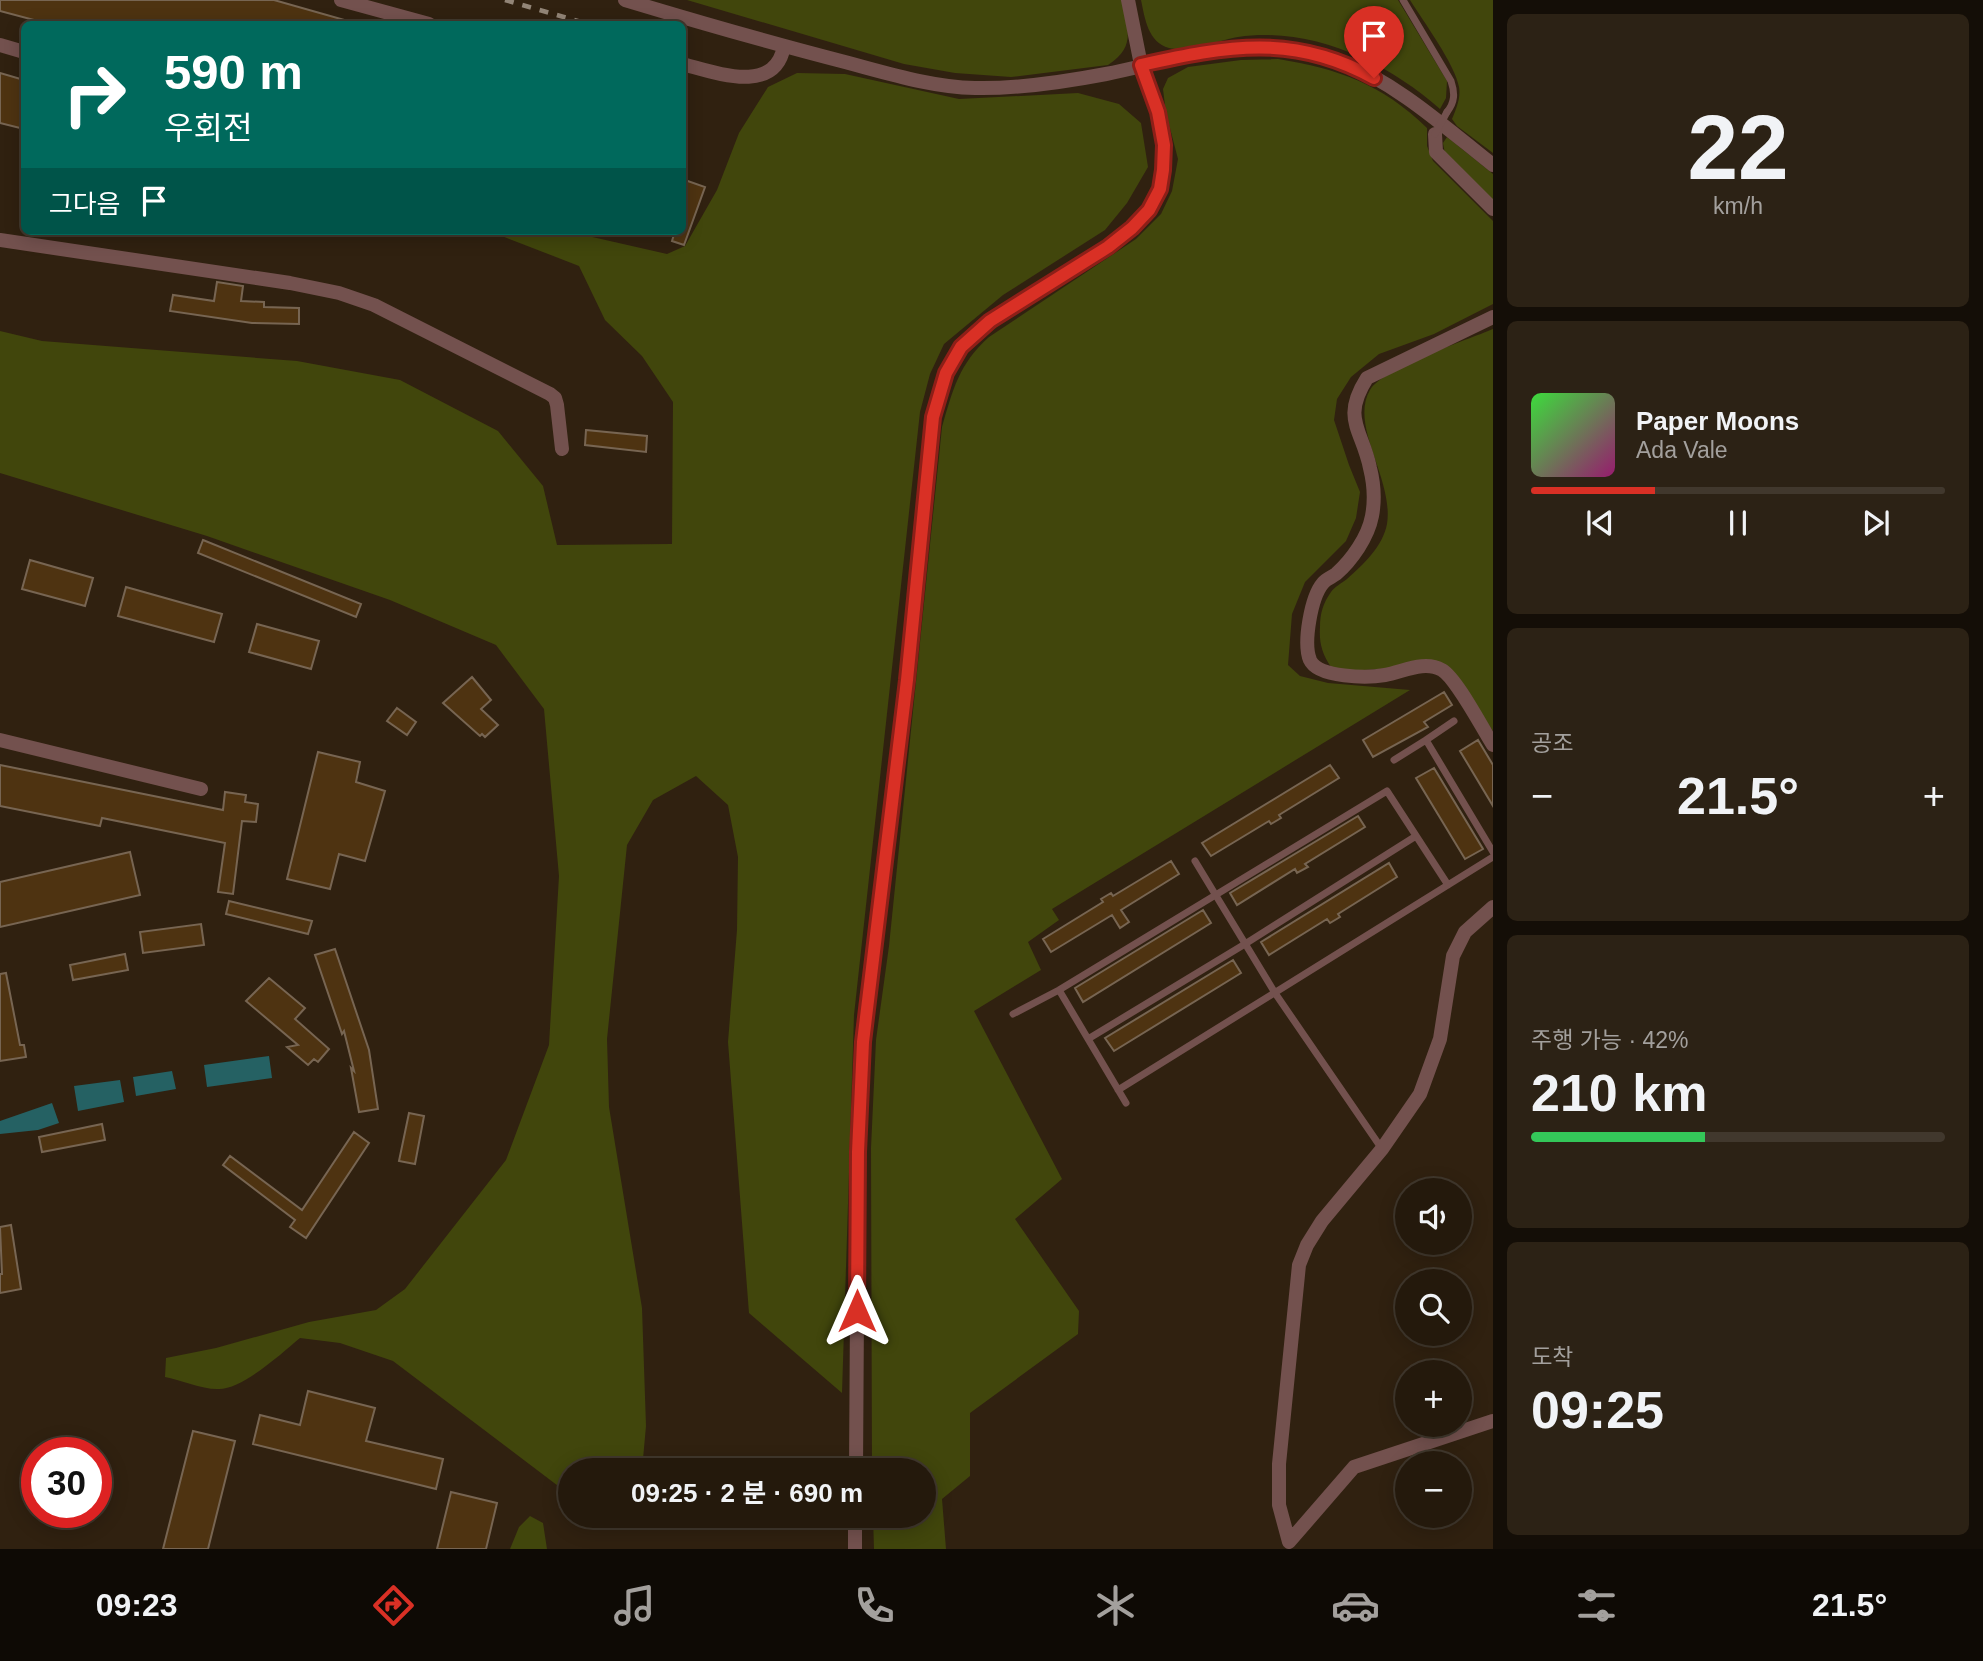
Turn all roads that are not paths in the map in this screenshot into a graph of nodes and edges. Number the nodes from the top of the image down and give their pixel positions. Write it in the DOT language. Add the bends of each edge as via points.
graph roads {
  1 [pos="341,0"];
  2 [pos="625,0"];
  3 [pos="1128,0"];
  4 [pos="1403,0"];
  5 [pos="418,21"];
  6 [pos="0,45"];
  7 [pos="784,46"];
  8 [pos="21,51"];
  9 [pos="686,65"];
  10 [pos="1141,65"];
  11 [pos="1435,134"];
  12 [pos="1493,165"];
  13 [pos="1493,209"];
  14 [pos="0,240"];
  15 [pos="1493,317"];
  16 [pos="562,449"];
  17 [pos="1454,721"];
  18 [pos="0,740"];
  19 [pos="1426,740"];
  20 [pos="1493,745"];
  21 [pos="1394,760"];
  22 [pos="201,789"];
  23 [pos="1416,836"];
  24 [pos="1493,855"];
  25 [pos="1195,860"];
  26 [pos="1448,885"];
  27 [pos="1215,894"];
  28 [pos="1493,907"];
  29 [pos="1245,944"];
  30 [pos="1059,989"];
  31 [pos="1275,993"];
  32 [pos="1013,1014"];
  33 [pos="1088,1039"];
  34 [pos="1118,1090"];
  35 [pos="1126,1103"];
  36 [pos="1382,1149"];
  37 [pos="1493,1421"];
  38 [pos="856,1458"];
  39 [pos="855,1528"];
  40 [pos="1291,1545"];
  41 [pos="855,1549"];
  1 -- 5 [label="street"];
  2 -- 7 [label="street"];
  3 -- 10 [label="street"];
  4 -- 11 [label="lane, bridge" via="1454,92 1452,105"];
  6 -- 8 [label="street"];
  7 -- 9 [label="street" via="782,58 769,71 750,77"];
  7 -- 10 [label="street" via="950,87 1051,82"];
  10 -- 12 [label="street" via="1239,47 1283,47 1339,60 1388,86"];
  10 -- 38 [label="street" via="1164,145 1160,189 1149,210 1108,247 990,321 961,347 946,373 933,417 863,1042"];
  11 -- 13 [label="street" via="1436,152"];
  14 -- 16 [label="street" via="290,283 374,305 550,394 555,398"];
  15 -- 20 [label="street" via="1367,378 1357,393 1353,415 1370,466 1371,523 1360,545 1323,582 1308,638 1310,660 1317,668 1344,676 1384,676 1428,666 1443,671"];
  17 -- 19 [label="lane"];
  18 -- 22 [label="street"];
  19 -- 21 [label="lane"];
  19 -- 24 [label="lane"];
  23 -- 26 [label="lane"];
  23 -- 27 [label="lane" via="1387,791"];
  23 -- 29 [label="lane"];
  24 -- 26 [label="lane"];
  25 -- 27 [label="lane"];
  26 -- 31 [label="lane"];
  27 -- 29 [label="lane"];
  27 -- 30 [label="lane"];
  28 -- 36 [label="street" via="1465,932 1453,956 1432,1063 1420,1094"];
  29 -- 31 [label="lane"];
  29 -- 33 [label="lane"];
  30 -- 32 [label="lane"];
  30 -- 33 [label="lane"];
  31 -- 34 [label="lane"];
  31 -- 36 [label="lane"];
  33 -- 34 [label="lane"];
  34 -- 35 [label="lane"];
  36 -- 40 [label="street" via="1322,1221 1299,1265 1279,1464 1279,1505"];
  37 -- 40 [label="street" via="1354,1467"];
  39 -- 41 [label="street"];
}
